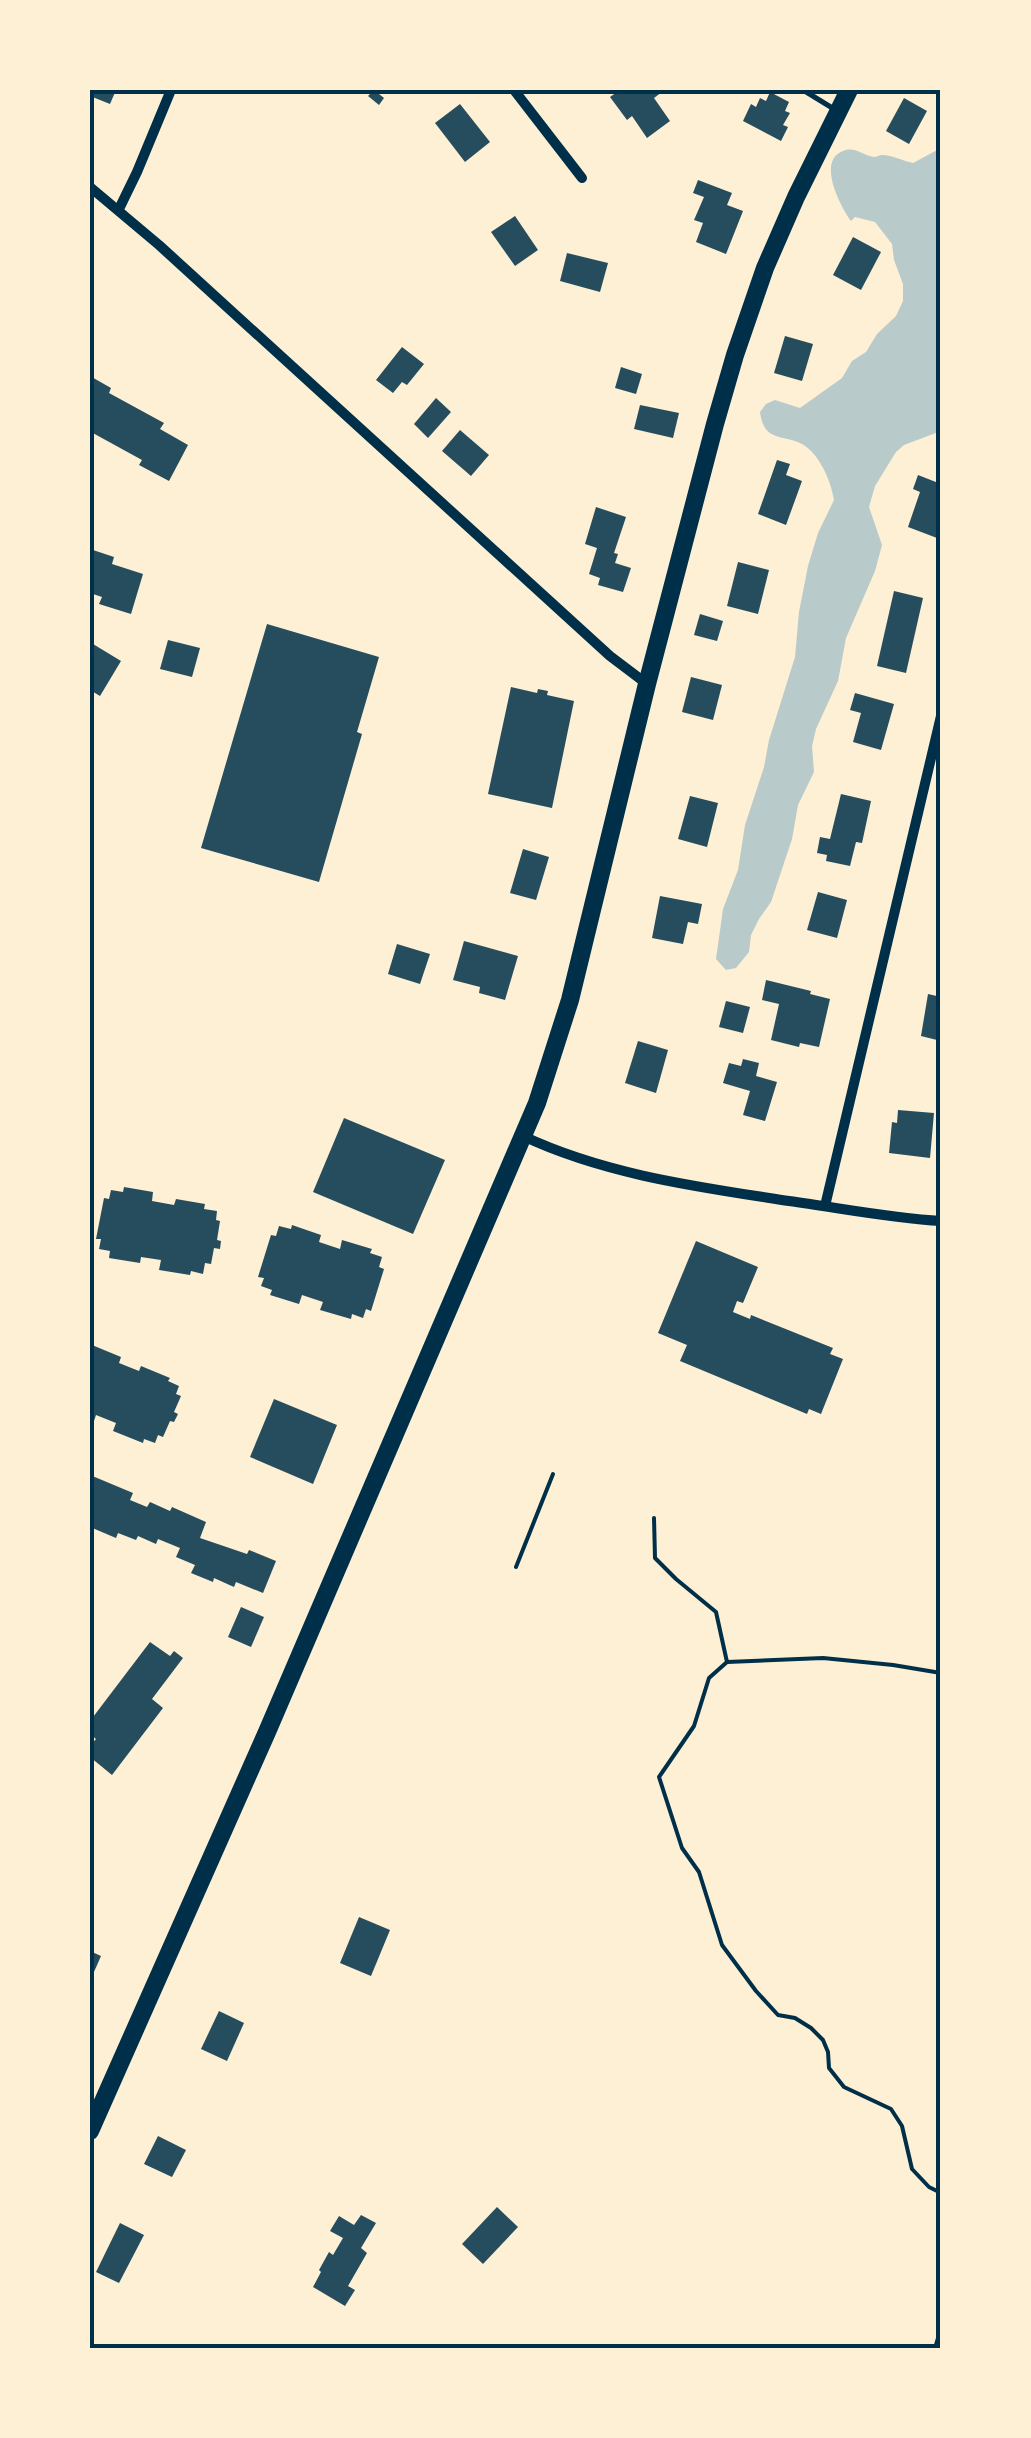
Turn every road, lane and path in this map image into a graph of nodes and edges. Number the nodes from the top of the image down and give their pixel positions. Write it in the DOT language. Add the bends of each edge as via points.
graph roads {
  1 [pos="171,90"];
  2 [pos="514,90"];
  3 [pos="803,90"];
  4 [pos="849,90"];
  5 [pos="838,111"];
  6 [pos="582,178"];
  7 [pos="90,187"];
  8 [pos="118,209"];
  9 [pos="647,684"];
  10 [pos="941,716"];
  11 [pos="523,1136"];
  12 [pos="825,1206"];
  13 [pos="941,1221"];
  14 [pos="553,1474"];
  15 [pos="654,1518"];
  16 [pos="516,1566"];
  17 [pos="727,1662"];
  18 [pos="941,1673"];
  19 [pos="90,2131"];
  20 [pos="941,2193"];
  21 [pos="941,2328"];
  22 [pos="935,2348"];
  1 -- 8 [label="street"];
  2 -- 6 [label="street"];
  3 -- 5 [label="lane"];
  4 -- 5 [label="highway"];
  5 -- 9 [label="highway" via="744,327"];
  7 -- 8 [label="street"];
  8 -- 9 [label="street"];
  9 -- 11 [label="highway" via="570,1000"];
  10 -- 12 [label="street"];
  11 -- 12 [label="street" via="591,1163"];
  11 -- 19 [label="highway"];
  12 -- 13 [label="street"];
  14 -- 16 [label="path"];
  15 -- 17 [label="path" via="655,1558 716,1612"];
  17 -- 18 [label="path" via="823,1658"];
  17 -- 20 [label="path" via="709,1678 694,1726 659,1777 682,1848 699,1872 722,1946 778,2015 795,2018 822,2040 829,2068 844,2087 891,2109 912,2170"];
  21 -- 22 [label="path"];
}
